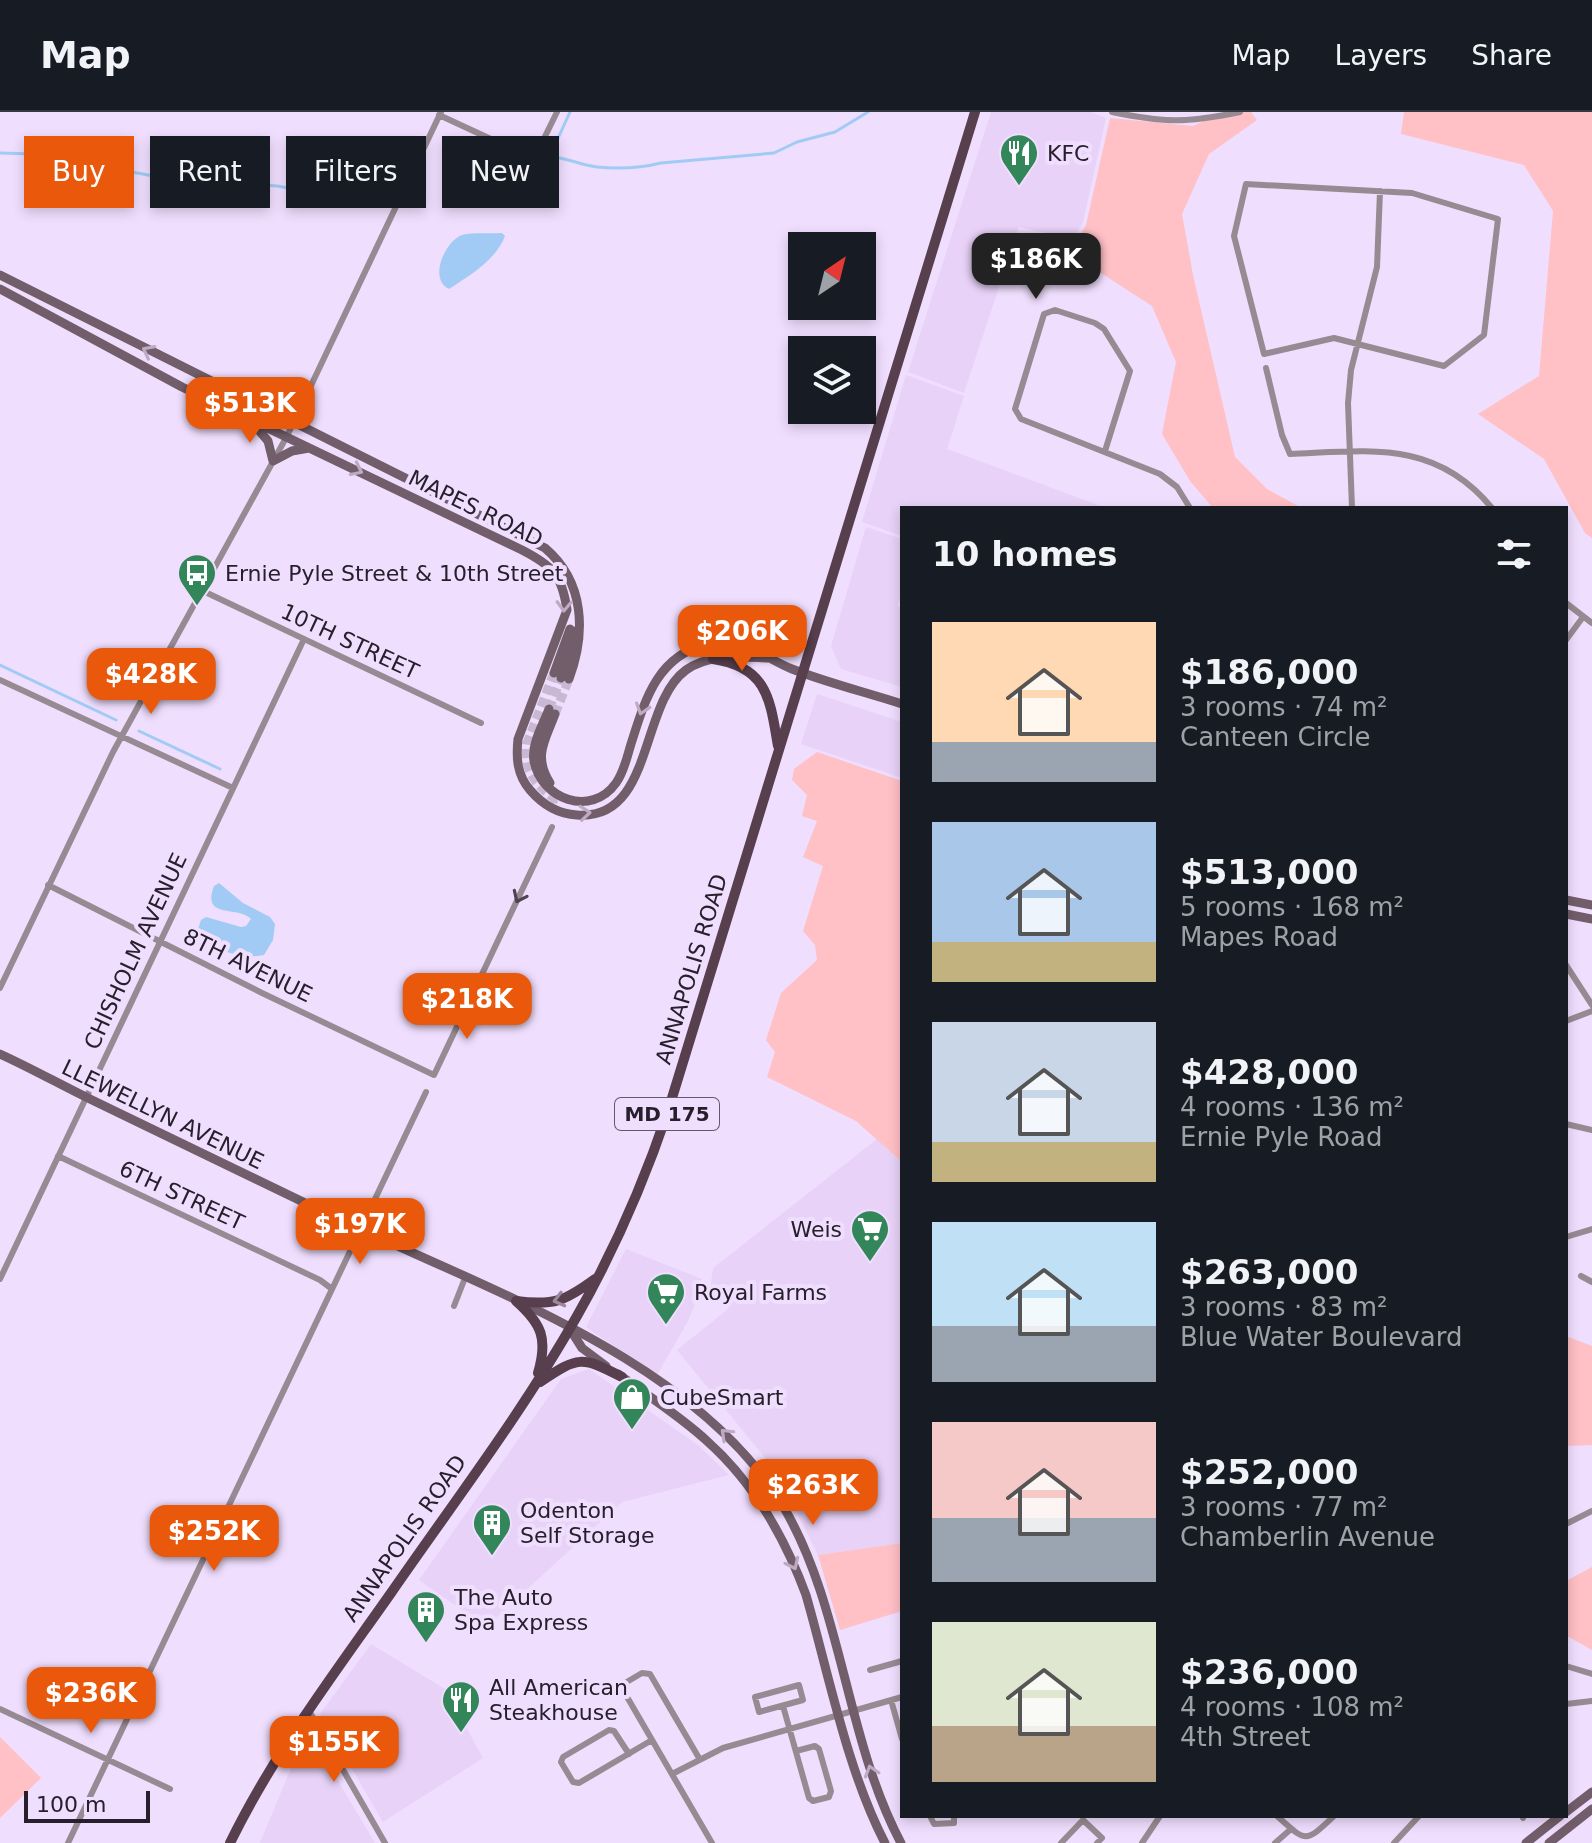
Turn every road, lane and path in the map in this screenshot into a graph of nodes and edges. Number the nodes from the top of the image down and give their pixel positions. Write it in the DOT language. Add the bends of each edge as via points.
graph roads {
  1 [pos="557,112"];
  2 [pos="975,112"];
  3 [pos="1112,112"];
  4 [pos="1240,112"];
  5 [pos="440,114"];
  6 [pos="1380,191"];
  7 [pos="0,275"];
  8 [pos="0,289"];
  9 [pos="1357,342"];
  10 [pos="1266,368"];
  11 [pos="249,418"];
  12 [pos="293,424"];
  13 [pos="287,436"];
  14 [pos="312,448"];
  15 [pos="1105,451"];
  16 [pos="1351,452"];
  17 [pos="273,461"];
  18 [pos="1189,506"];
  19 [pos="1352,506"];
  20 [pos="1490,506"];
  21 [pos="203,591"];
  22 [pos="1568,605"];
  23 [pos="578,616"];
  24 [pos="1583,617"];
  25 [pos="1592,623"];
  26 [pos="1568,637"];
  27 [pos="304,639"];
  28 [pos="769,658"];
  29 [pos="713,659"];
  30 [pos="803,673"];
  31 [pos="0,680"];
  32 [pos="900,703"];
  33 [pos="552,712"];
  34 [pos="481,723"];
  35 [pos="122,735"];
  36 [pos="779,751"];
  37 [pos="233,788"];
  38 [pos="552,827"];
  39 [pos="48,885"];
  40 [pos="1568,900"];
  41 [pos="1592,905"];
  42 [pos="1568,914"];
  43 [pos="1592,919"];
  44 [pos="159,942"];
  45 [pos="1568,968"];
  46 [pos="0,988"];
  47 [pos="1592,1005"];
  48 [pos="1592,1011"];
  49 [pos="1568,1020"];
  50 [pos="0,1054"];
  51 [pos="426,1092"];
  52 [pos="86,1097"];
  53 [pos="1568,1124"];
  54 [pos="1592,1130"];
  55 [pos="58,1156"];
  56 [pos="1592,1229"];
  57 [pos="361,1230"];
  58 [pos="1568,1236"];
  59 [pos="1581,1276"];
  60 [pos="465,1278"];
  61 [pos="597,1278"];
  62 [pos="0,1279"];
  63 [pos="1592,1282"];
  64 [pos="332,1289"];
  65 [pos="516,1301"];
  66 [pos="454,1306"];
  67 [pos="570,1329"];
  68 [pos="622,1377"];
  69 [pos="535,1385"];
  70 [pos="1592,1511"];
  71 [pos="1568,1523"];
  72 [pos="900,1662"];
  73 [pos="1568,1667"];
  74 [pos="870,1670"];
  75 [pos="1592,1674"];
  76 [pos="900,1698"];
  77 [pos="891,1700"];
  78 [pos="1592,1701"];
  79 [pos="1568,1704"];
  80 [pos="783,1706"];
  81 [pos="0,1709"];
  82 [pos="308,1709"];
  83 [pos="853,1711"];
  84 [pos="840,1715"];
  85 [pos="789,1729"];
  86 [pos="900,1732"];
  87 [pos="652,1740"];
  88 [pos="796,1751"];
  89 [pos="629,1754"];
  90 [pos="699,1758"];
  91 [pos="108,1760"];
  92 [pos="672,1774"];
  93 [pos="170,1789"];
  94 [pos="1592,1792"];
  95 [pos="1592,1809"];
  96 [pos="1568,1810"];
  97 [pos="931,1818"];
  98 [pos="954,1818"];
  99 [pos="1159,1818"];
  100 [pos="1279,1818"];
  101 [pos="1332,1818"];
  102 [pos="1417,1818"];
  103 [pos="1557,1818"];
  104 [pos="1291,1829"];
  105 [pos="711,1841"];
  106 [pos="68,1843"];
  107 [pos="230,1843"];
  108 [pos="385,1843"];
  109 [pos="703,1843"];
  110 [pos="885,1843"];
  111 [pos="901,1843"];
  112 [pos="1061,1843"];
  113 [pos="1097,1843"];
  114 [pos="1142,1843"];
  115 [pos="1275,1843"];
  116 [pos="1394,1843"];
  117 [pos="1526,1843"];
  118 [pos="1549,1843"];
  1 -- 5 [label="street" via="534,159"];
  2 -- 30 [label="main road, ANNAPOLIS ROAD / MD 175"];
  3 -- 4 [label="street" via="1177,122"];
  5 -- 12 [label="street"];
  6 -- 9 [label="street" via="1377,267"];
  6 -- 9 [label="street" via="1412,193 1498,219 1484,335 1444,366"];
  6 -- 9 [label="street" via="1246,184 1234,236 1264,354 1323,339"];
  12 -- 7 [label="street, MAPES ROAD, one-way"];
  8 -- 11 [label="street, MAPES ROAD"];
  9 -- 16 [label="street" via="1348,403"];
  10 -- 16 [label="street" via="1290,454"];
  11 -- 13 [label="street, MAPES ROAD"];
  11 -- 17 [label="street" via="268,441"];
  12 -- 13 [label="street"];
  12 -- 23 [label="street, MAPES ROAD" via="545,548 571,578"];
  13 -- 14 [label="street, MAPES ROAD"];
  13 -- 17 [label="street"];
  14 -- 17 [label="street"];
  14 -- 29 [label="street, MAPES ROAD, one-way" via="554,570 567,610 516,753 525,784 548,807 586,815 621,798 635,778 669,688 687,669"];
  15 -- 15 [label="street" via="1130,371 1104,329 1049,310 1017,415"];
  15 -- 18 [label="street" via="1160,474"];
  16 -- 19 [label="street"];
  16 -- 20 [label="street" via="1401,452 1431,461 1466,482"];
  17 -- 21 [label="street"];
  21 -- 27 [label="street, 10TH STREET"];
  21 -- 35 [label="street"];
  22 -- 24 [label="street"];
  23 -- 23 [label="street, MAPES ROAD" via="579,642 561,677"];
  24 -- 25 [label="street"];
  24 -- 26 [label="street"];
  27 -- 34 [label="street, 10TH STREET"];
  27 -- 37 [label="street, CHISHOLM AVENUE"];
  28 -- 29 [label="street, MAPES ROAD"];
  28 -- 30 [label="street, MAPES ROAD"];
  28 -- 33 [label="street, MAPES ROAD, one-way" via="724,642 680,655 663,669 645,698 624,769 610,790 591,800 561,798 541,766"];
  29 -- 36 [label="main road" via="734,662 764,685"];
  30 -- 32 [label="street, MAPES ROAD"];
  30 -- 36 [label="main road, ANNAPOLIS ROAD / MD 175"];
  31 -- 35 [label="street"];
  35 -- 37 [label="street"];
  35 -- 39 [label="street"];
  36 -- 61 [label="main road, ANNAPOLIS ROAD / MD 175" via="668,1111 641,1186"];
  37 -- 44 [label="street, CHISHOLM AVENUE"];
  38 -- 44 [label="street, 8TH AVENUE, one-way" via="434,1075"];
  39 -- 44 [label="street, 8TH AVENUE"];
  39 -- 46 [label="street"];
  40 -- 41 [label="street"];
  42 -- 43 [label="street"];
  44 -- 52 [label="street, CHISHOLM AVENUE"];
  45 -- 47 [label="street"];
  48 -- 49 [label="street"];
  50 -- 52 [label="street, LLEWELLYN AVENUE"];
  51 -- 57 [label="street"];
  52 -- 55 [label="street, CHISHOLM AVENUE"];
  52 -- 57 [label="street, LLEWELLYN AVENUE"];
  53 -- 54 [label="street"];
  55 -- 62 [label="street, CHISHOLM AVENUE"];
  55 -- 64 [label="street, 6TH STREET"];
  56 -- 58 [label="street"];
  57 -- 60 [label="street, LLEWELLYN AVENUE"];
  57 -- 64 [label="street"];
  59 -- 63 [label="street"];
  60 -- 65 [label="street, LLEWELLYN AVENUE"];
  60 -- 66 [label="street"];
  61 -- 65 [label="main road, one-way" via="564,1300"];
  61 -- 67 [label="main road, ANNAPOLIS ROAD / MD 175"];
  64 -- 91 [label="street"];
  65 -- 67 [label="street, LLEWELLYN AVENUE"];
  65 -- 69 [label="main road" via="530,1313 542,1336"];
  67 -- 68 [label="street" via="582,1348"];
  67 -- 69 [label="main road, ANNAPOLIS ROAD / MD 175"];
  83 -- 67 [label="street, LLEWELLYN AVENUE, one-way" via="806,1551 763,1475 681,1396"];
  68 -- 69 [label="main road" via="581,1360"];
  68 -- 84 [label="street, one-way" via="708,1441 757,1497 796,1568"];
  69 -- 82 [label="main road, ANNAPOLIS ROAD / MD 175"];
  70 -- 71 [label="street"];
  72 -- 74 [label="street"];
  73 -- 75 [label="street"];
  76 -- 77 [label="street"];
  77 -- 83 [label="street"];
  77 -- 86 [label="street"];
  78 -- 79 [label="street"];
  80 -- 80 [label="street" via="803,1700 799,1685 755,1697 759,1712"];
  80 -- 85 [label="street"];
  81 -- 91 [label="street"];
  82 -- 107 [label="main road, ANNAPOLIS ROAD / MD 175"];
  82 -- 108 [label="street"];
  83 -- 84 [label="street"];
  111 -- 83 [label="street, LLEWELLYN AVENUE, one-way" via="877,1791"];
  84 -- 85 [label="street"];
  84 -- 110 [label="street" via="864,1796"];
  85 -- 88 [label="street"];
  85 -- 90 [label="street"];
  87 -- 89 [label="street"];
  87 -- 90 [label="street" via="623,1690 642,1673 650,1674"];
  87 -- 92 [label="street"];
  88 -- 88 [label="street" via="809,1798 829,1797 819,1749"];
  89 -- 89 [label="street" via="579,1783 561,1762 609,1730"];
  90 -- 92 [label="street"];
  91 -- 93 [label="street"];
  91 -- 106 [label="street"];
  92 -- 105 [label="street"];
  94 -- 96 [label="street"];
  95 -- 118 [label="street"];
  97 -- 98 [label="street" via="934,1824 954,1823"];
  99 -- 114 [label="street"];
  100 -- 104 [label="street"];
  101 -- 104 [label="street" via="1307,1840"];
  102 -- 116 [label="street"];
  103 -- 117 [label="street"];
  104 -- 115 [label="street"];
  105 -- 109 [label="street"];
  112 -- 113 [label="street" via="1083,1820 1102,1838"];
}
